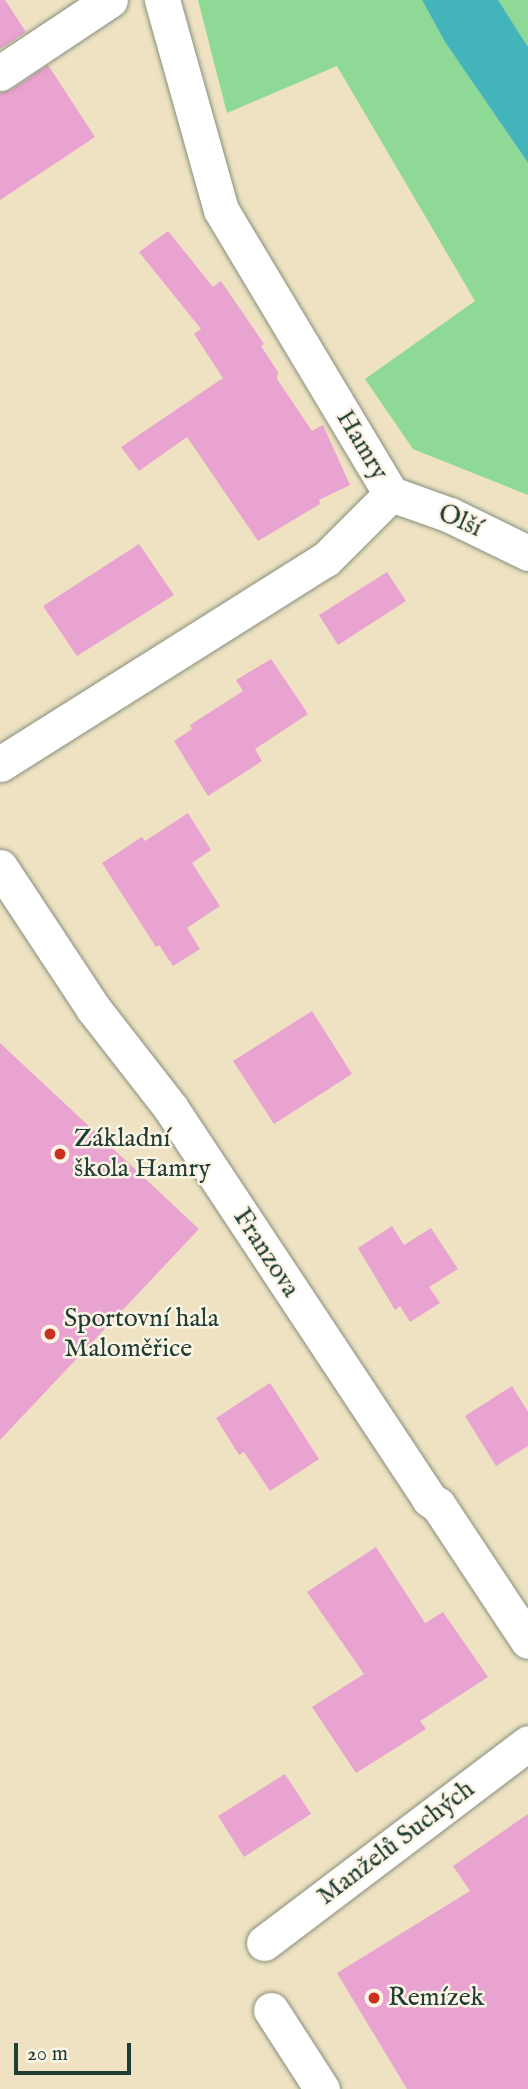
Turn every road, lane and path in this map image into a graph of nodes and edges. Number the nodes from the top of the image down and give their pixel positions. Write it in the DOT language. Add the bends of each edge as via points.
graph roads {
  1 [pos="110,0"];
  2 [pos="162,0"];
  3 [pos="0,74"];
  4 [pos="391,494"];
  5 [pos="528,553"];
  6 [pos="0,764"];
  7 [pos="0,867"];
  8 [pos="528,1641"];
  9 [pos="528,1743"];
  10 [pos="264,1943"];
  11 [pos="271,2010"];
  12 [pos="322,2089"];
  1 -- 3 [label="street"];
  2 -- 4 [label="street, Hamry" via="221,210"];
  4 -- 5 [label="street, Olší" via="450,515"];
  4 -- 6 [label="street, Hamry" via="326,559"];
  7 -- 8 [label="street, Franzova" via="93,1009 170,1107"];
  9 -- 10 [label="street, Manželů Suchých"];
  11 -- 12 [label="street"];
}
